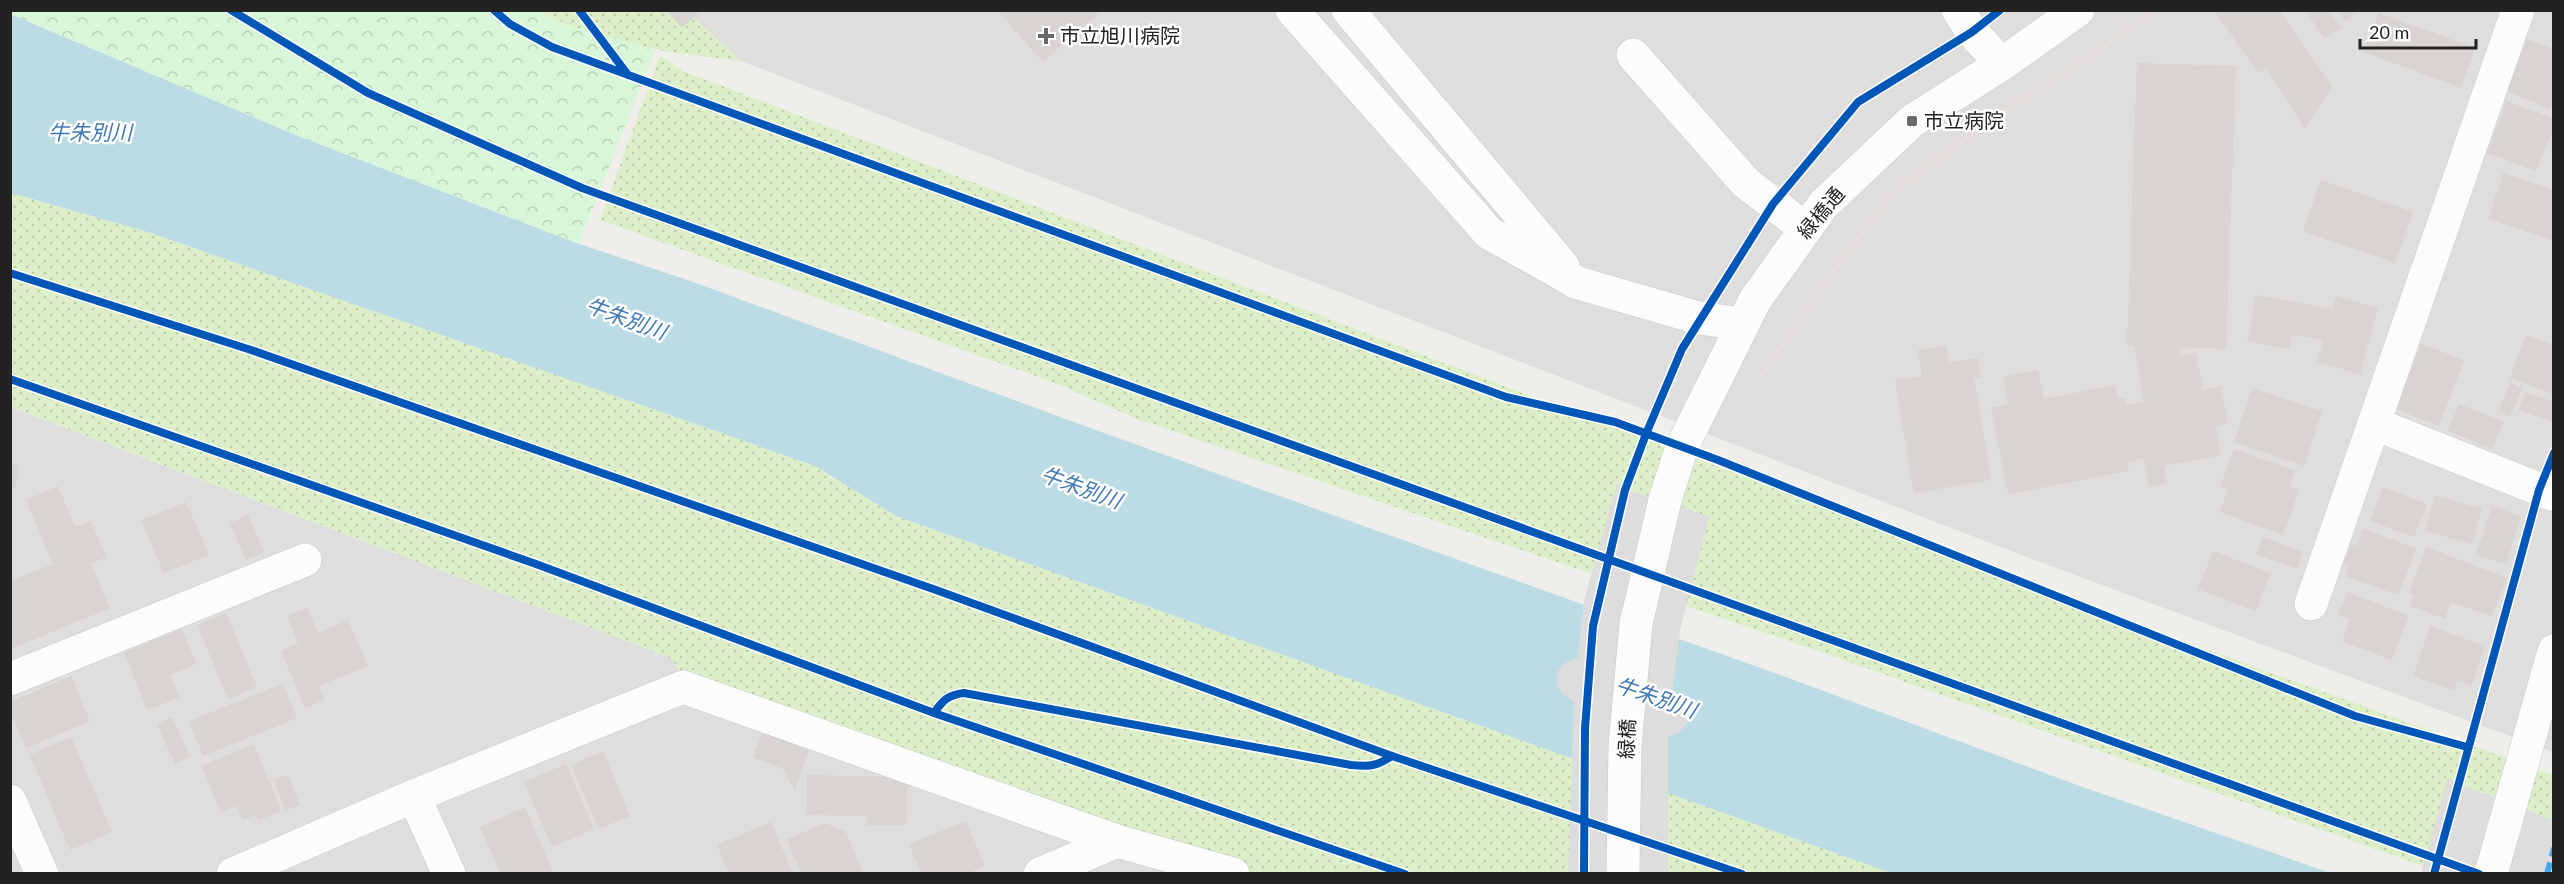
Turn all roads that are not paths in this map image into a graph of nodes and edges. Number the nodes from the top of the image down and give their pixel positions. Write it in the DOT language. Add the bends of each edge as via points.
graph roads {
  1 [pos="1292,10"];
  2 [pos="1348,10"];
  3 [pos="1958,10"];
  4 [pos="2078,10"];
  5 [pos="2518,10"];
  6 [pos="1633,55"];
  7 [pos="2002,64"];
  8 [pos="1806,229"];
  9 [pos="1578,283"];
  10 [pos="1743,324"];
  11 [pos="2375,424"];
  12 [pos="2553,495"];
  13 [pos="1665,500"];
  14 [pos="304,560"];
  15 [pos="2311,604"];
  16 [pos="2553,651"];
  17 [pos="10,680"];
  18 [pos="414,796"];
  19 [pos="10,801"];
  20 [pos="1117,841"];
  21 [pos="42,873"];
  22 [pos="233,873"];
  23 [pos="449,873"];
  24 [pos="1040,873"];
  25 [pos="1233,873"];
  26 [pos="1623,873"];
  27 [pos="2491,873"];
  1 -- 9 [label="street" via="1489,233"];
  2 -- 9 [label="street"];
  3 -- 7 [label="street" via="1972,32"];
  4 -- 7 [label="street, 緑橋通"];
  5 -- 11 [label="street"];
  6 -- 8 [label="street" via="1746,183"];
  7 -- 8 [label="street, 緑橋通" via="1912,121 1823,205"];
  8 -- 10 [label="street, 緑橋通" via="1755,300"];
  9 -- 10 [label="street" via="1699,318"];
  10 -- 13 [label="street, 緑橋通" via="1682,447"];
  11 -- 12 [label="street"];
  11 -- 15 [label="street"];
  13 -- 26 [label="street, 緑橋" via="1636,624 1625,746"];
  14 -- 17 [label="street"];
  16 -- 27 [label="street"];
  18 -- 20 [label="street" via="683,687"];
  18 -- 22 [label="street"];
  18 -- 23 [label="street"];
  19 -- 21 [label="street"];
  20 -- 24 [label="street"];
  20 -- 25 [label="street"];
}
